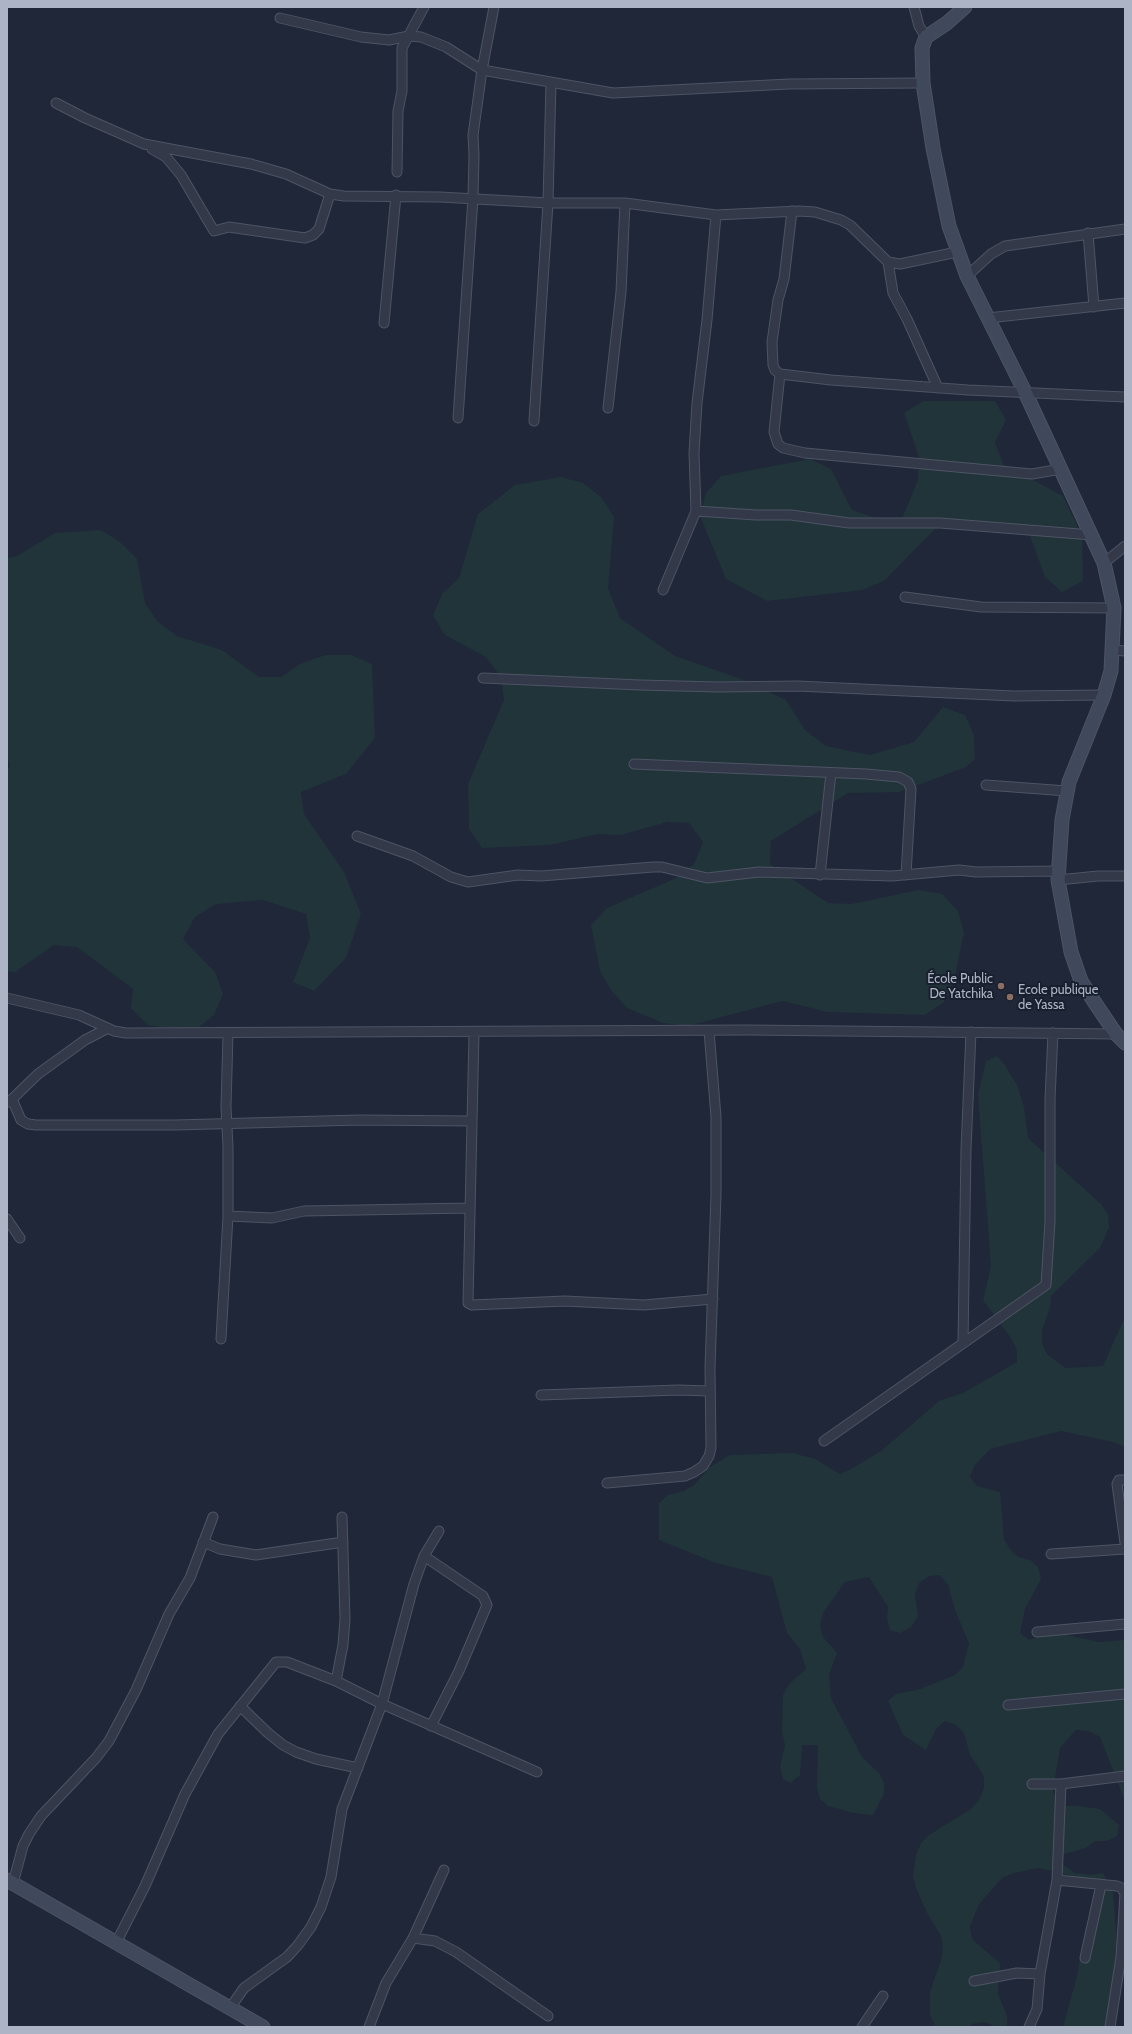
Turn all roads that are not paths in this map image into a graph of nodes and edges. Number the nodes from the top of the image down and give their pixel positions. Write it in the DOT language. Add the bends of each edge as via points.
graph roads {
  1 [pos="424,7"];
  2 [pos="494,7"];
  3 [pos="914,7"];
  4 [pos="965,7"];
  5 [pos="280,18"];
  6 [pos="409,36"];
  7 [pos="926,37"];
  8 [pos="482,70"];
  9 [pos="550,82"];
  10 [pos="922,83"];
  11 [pos="56,103"];
  12 [pos="144,144"];
  13 [pos="397,172"];
  14 [pos="330,194"];
  15 [pos="396,196"];
  16 [pos="472,198"];
  17 [pos="548,203"];
  18 [pos="625,203"];
  19 [pos="792,211"];
  20 [pos="716,215"];
  21 [pos="1125,229"];
  22 [pos="1088,233"];
  23 [pos="957,252"];
  24 [pos="888,262"];
  25 [pos="967,276"];
  26 [pos="1125,303"];
  27 [pos="1094,307"];
  28 [pos="988,318"];
  29 [pos="384,323"];
  30 [pos="780,374"];
  31 [pos="938,388"];
  32 [pos="1025,392"];
  33 [pos="1125,397"];
  34 [pos="608,408"];
  35 [pos="458,418"];
  36 [pos="534,422"];
  37 [pos="1061,469"];
  38 [pos="696,510"];
  39 [pos="1092,535"];
  40 [pos="1125,546"];
  41 [pos="1104,563"];
  42 [pos="663,590"];
  43 [pos="905,597"];
  44 [pos="1114,608"];
  45 [pos="1119,650"];
  46 [pos="483,678"];
  47 [pos="1104,695"];
  48 [pos="634,764"];
  49 [pos="831,773"];
  50 [pos="986,785"];
  51 [pos="1067,791"];
  52 [pos="357,836"];
  53 [pos="820,875"];
  54 [pos="906,875"];
  55 [pos="1058,875"];
  56 [pos="1125,876"];
  57 [pos="7,998"];
  58 [pos="108,1028"];
  59 [pos="709,1031"];
  60 [pos="971,1032"];
  61 [pos="474,1033"];
  62 [pos="1053,1033"];
  63 [pos="228,1034"];
  64 [pos="1121,1038"];
  65 [pos="9,1102"];
  66 [pos="472,1121"];
  67 [pos="226,1123"];
  68 [pos="469,1208"];
  69 [pos="228,1216"];
  70 [pos="7,1219"];
  71 [pos="20,1238"];
  72 [pos="713,1299"];
  73 [pos="221,1339"];
  74 [pos="963,1342"];
  75 [pos="710,1391"];
  76 [pos="541,1395"];
  77 [pos="824,1441"];
  78 [pos="1125,1480"];
  79 [pos="606,1483"];
  80 [pos="213,1517"];
  81 [pos="342,1517"];
  82 [pos="439,1531"];
  83 [pos="203,1542"];
  84 [pos="343,1542"];
  85 [pos="1125,1543"];
  86 [pos="1125,1549"];
  87 [pos="1051,1554"];
  88 [pos="424,1556"];
  89 [pos="1125,1624"];
  90 [pos="1037,1632"];
  91 [pos="336,1681"];
  92 [pos="1125,1694"];
  93 [pos="382,1704"];
  94 [pos="1008,1705"];
  95 [pos="240,1706"];
  96 [pos="431,1726"];
  97 [pos="358,1768"];
  98 [pos="537,1772"];
  99 [pos="1125,1776"];
  100 [pos="1032,1784"];
  101 [pos="1061,1784"];
  102 [pos="444,1870"];
  103 [pos="1057,1880"];
  104 [pos="10,1882"];
  105 [pos="1101,1885"];
  106 [pos="413,1938"];
  107 [pos="116,1944"];
  108 [pos="1085,1958"];
  109 [pos="1040,1974"];
  110 [pos="974,1981"];
  111 [pos="884,1996"];
  112 [pos="230,2008"];
  113 [pos="548,2016"];
  114 [pos="263,2027"];
  115 [pos="369,2027"];
  116 [pos="862,2027"];
  117 [pos="1029,2027"];
  118 [pos="1110,2027"];
  1 -- 6 [label="street"];
  2 -- 8 [label="street"];
  3 -- 7 [label="street" via="919,26"];
  4 -- 7 [label="main road"];
  5 -- 6 [label="street" via="361,37 389,40"];
  6 -- 8 [label="street" via="421,37 446,47"];
  6 -- 13 [label="street" via="402,48"];
  7 -- 10 [label="main road" via="922,48"];
  8 -- 9 [label="street"];
  8 -- 16 [label="street" via="473,135"];
  9 -- 10 [label="street" via="613,93 789,84"];
  9 -- 17 [label="street"];
  10 -- 23 [label="main road" via="943,202"];
  11 -- 12 [label="street"];
  12 -- 14 [label="street" via="251,164 286,174"];
  12 -- 14 [label="street" via="166,157 176,169 214,231 228,227 305,238 313,235 318,229"];
  14 -- 15 [label="street"];
  15 -- 16 [label="street"];
  15 -- 29 [label="street"];
  16 -- 17 [label="street"];
  16 -- 35 [label="street"];
  17 -- 18 [label="street"];
  17 -- 36 [label="street"];
  18 -- 20 [label="street"];
  18 -- 34 [label="street" via="620,292"];
  19 -- 20 [label="street"];
  19 -- 24 [label="street" via="815,212 841,220 850,225"];
  19 -- 30 [label="street" via="784,279 772,342 771,359 775,370"];
  20 -- 38 [label="street" via="696,410"];
  21 -- 22 [label="street"];
  22 -- 25 [label="street" via="1005,246 991,254"];
  22 -- 27 [label="street"];
  23 -- 24 [label="street" via="900,264"];
  23 -- 25 [label="main road"];
  24 -- 31 [label="street" via="893,293"];
  25 -- 28 [label="main road"];
  26 -- 27 [label="street"];
  27 -- 28 [label="street"];
  28 -- 32 [label="main road"];
  30 -- 31 [label="street"];
  30 -- 37 [label="street" via="774,432 778,444 783,448 805,453 1032,474"];
  31 -- 32 [label="street"];
  32 -- 33 [label="street"];
  32 -- 37 [label="main road"];
  37 -- 39 [label="main road"];
  38 -- 39 [label="street" via="791,515 849,523 940,523"];
  38 -- 42 [label="street"];
  39 -- 41 [label="main road"];
  40 -- 41 [label="street"];
  41 -- 44 [label="main road"];
  43 -- 44 [label="street" via="981,607"];
  44 -- 45 [label="main road"];
  45 -- 47 [label="main road"];
  46 -- 47 [label="street" via="648,686 797,686 1014,696"];
  47 -- 51 [label="main road"];
  48 -- 49 [label="street"];
  49 -- 53 [label="street"];
  49 -- 54 [label="street" via="899,777 911,786"];
  50 -- 51 [label="street"];
  51 -- 55 [label="main road"];
  52 -- 53 [label="street" via="417,858 451,877 468,882 518,875 541,876 653,867 707,878 758,872"];
  53 -- 54 [label="street"];
  54 -- 55 [label="street" via="958,870"];
  55 -- 56 [label="street"];
  55 -- 64 [label="main road" via="1071,952 1081,981"];
  57 -- 58 [label="street" via="79,1015"];
  58 -- 63 [label="street" via="126,1033"];
  58 -- 65 [label="street" via="85,1040 38,1074"];
  59 -- 60 [label="street"];
  59 -- 61 [label="street"];
  59 -- 72 [label="street" via="716,1117"];
  60 -- 62 [label="street"];
  60 -- 74 [label="street"];
  61 -- 63 [label="street"];
  61 -- 66 [label="street"];
  62 -- 64 [label="street"];
  62 -- 74 [label="street" via="1047,1282"];
  63 -- 67 [label="street"];
  65 -- 67 [label="street" via="21,1120 36,1125"];
  66 -- 67 [label="street"];
  66 -- 68 [label="street"];
  67 -- 69 [label="street"];
  68 -- 69 [label="street" via="304,1211 272,1218"];
  68 -- 72 [label="street" via="466,1300 470,1304 565,1301 658,1304"];
  69 -- 73 [label="street"];
  70 -- 71 [label="street"];
  72 -- 75 [label="street"];
  74 -- 77 [label="street"];
  75 -- 76 [label="street"];
  75 -- 79 [label="street" via="711,1448 703,1466 685,1476"];
  78 -- 85 [label="street" via="1119,1480 1117,1484"];
  80 -- 83 [label="street"];
  81 -- 84 [label="street"];
  82 -- 88 [label="street"];
  83 -- 84 [label="street" via="220,1549 256,1555"];
  83 -- 104 [label="street" via="190,1578 169,1614 139,1683 109,1740 96,1758 41,1816 23,1846"];
  84 -- 91 [label="street" via="344,1645"];
  86 -- 87 [label="street"];
  88 -- 93 [label="street"];
  88 -- 96 [label="street" via="483,1596 487,1605 459,1671"];
  89 -- 90 [label="street"];
  91 -- 93 [label="street"];
  91 -- 95 [label="street" via="287,1662 276,1662"];
  92 -- 94 [label="street"];
  93 -- 96 [label="street"];
  93 -- 97 [label="street"];
  95 -- 97 [label="street" via="268,1733 296,1752"];
  95 -- 107 [label="street" via="218,1734 185,1794 145,1886"];
  96 -- 98 [label="street"];
  97 -- 112 [label="street" via="342,1809 328,1889 311,1927 287,1957 244,1988"];
  99 -- 101 [label="street"];
  100 -- 101 [label="street"];
  101 -- 103 [label="street"];
  102 -- 106 [label="street"];
  103 -- 105 [label="street"];
  103 -- 109 [label="street"];
  104 -- 107 [label="main road"];
  105 -- 108 [label="street"];
  105 -- 118 [label="street" via="1117,1886 1122,1888 1125,1894 1121,1957"];
  106 -- 113 [label="street" via="435,1941 456,1952"];
  106 -- 115 [label="street" via="390,1974"];
  107 -- 112 [label="main road"];
  109 -- 110 [label="street" via="1017,1973"];
  109 -- 117 [label="street" via="1037,2009"];
  111 -- 116 [label="street"];
  112 -- 114 [label="main road"];
}
